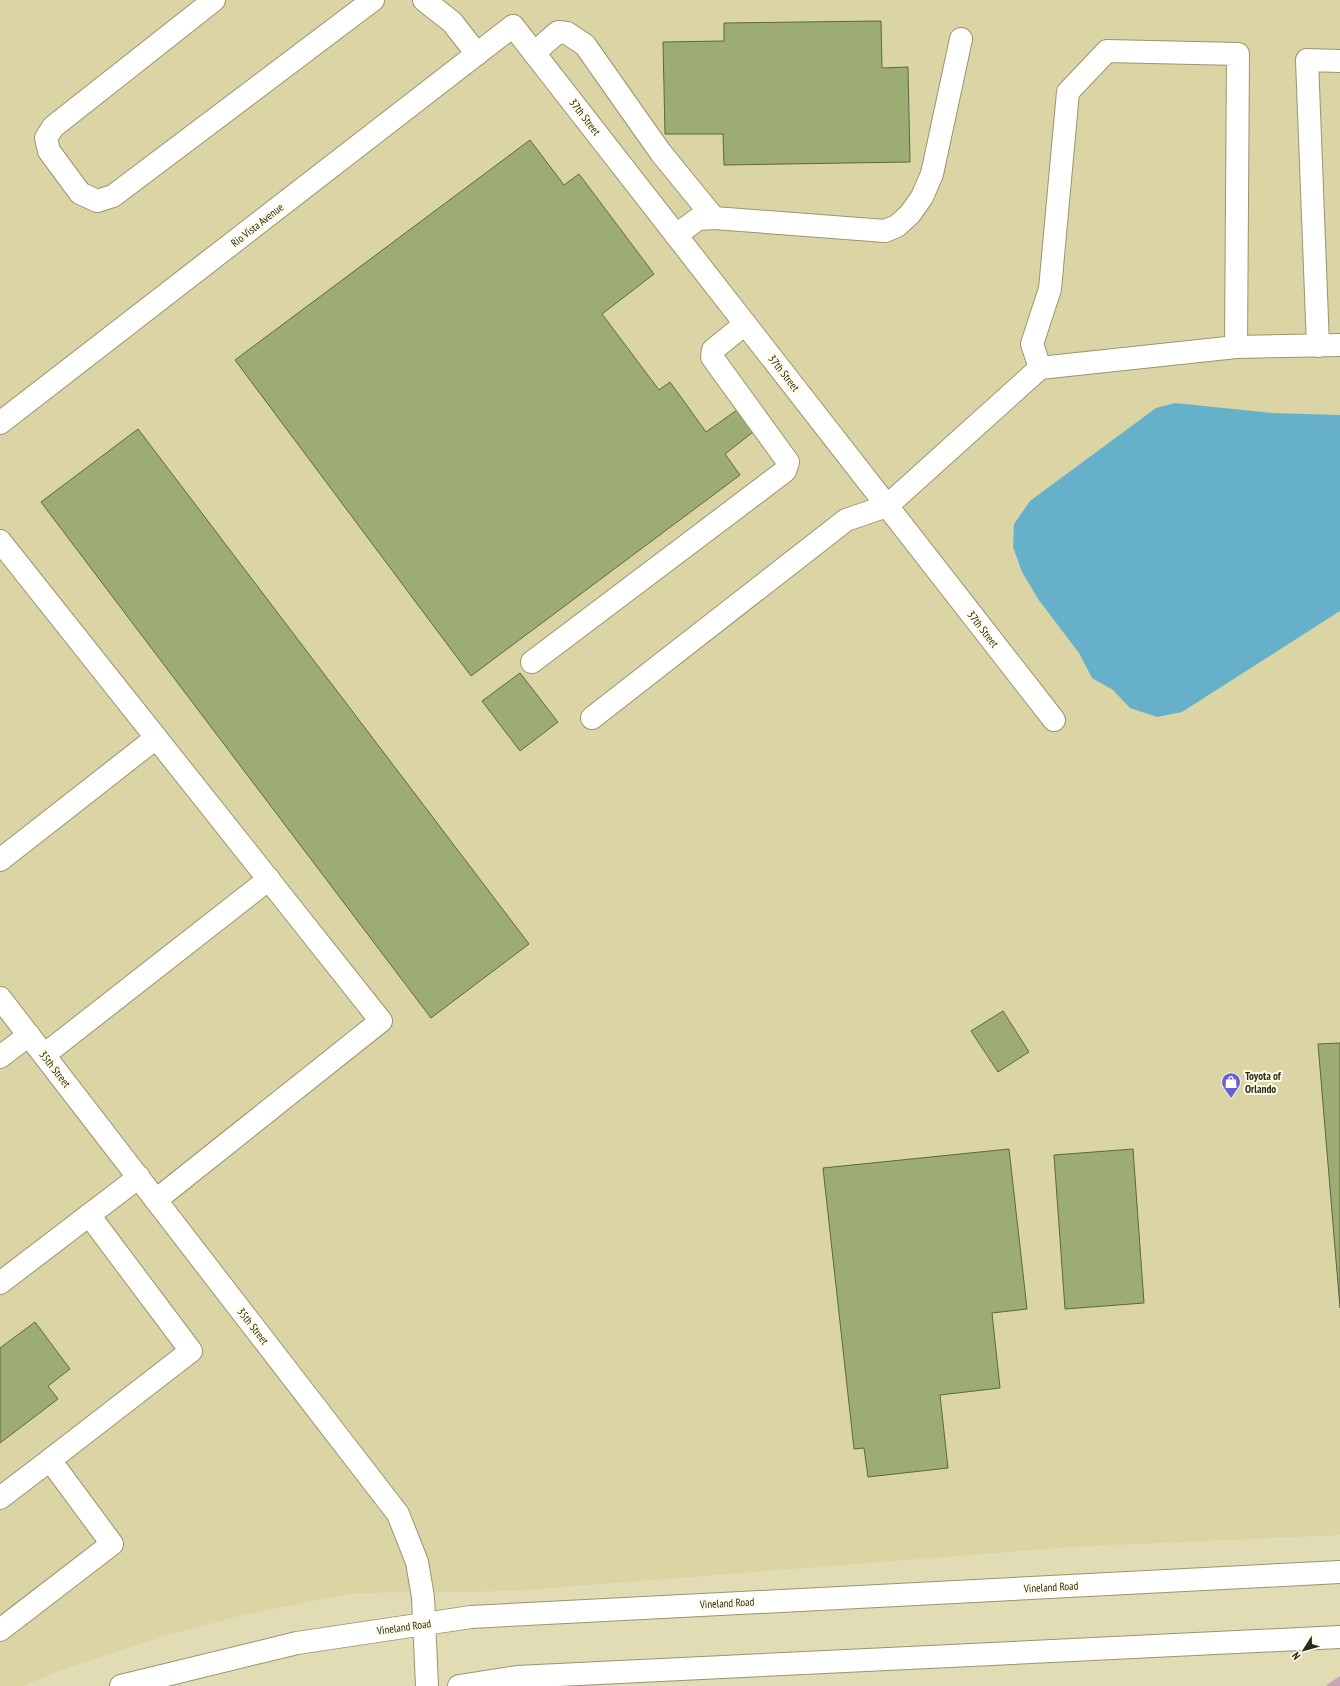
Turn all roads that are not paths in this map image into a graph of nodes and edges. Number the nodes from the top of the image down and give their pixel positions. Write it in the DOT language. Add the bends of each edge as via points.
graph roads {
  1 [pos="214,0"];
  2 [pos="371,0"];
  3 [pos="424,0"];
  4 [pos="513,26"];
  5 [pos="961,39"];
  6 [pos="534,53"];
  7 [pos="477,54"];
  8 [pos="1340,61"];
  9 [pos="714,218"];
  10 [pos="676,235"];
  11 [pos="745,324"];
  12 [pos="1340,345"];
  13 [pos="1318,346"];
  14 [pos="1236,347"];
  15 [pos="1040,368"];
  16 [pos="0,424"];
  17 [pos="887,506"];
  18 [pos="0,541"];
  19 [pos="532,662"];
  20 [pos="592,718"];
  21 [pos="1054,720"];
  22 [pos="156,738"];
  23 [pos="0,860"];
  24 [pos="269,879"];
  25 [pos="0,998"];
  26 [pos="29,1035"];
  27 [pos="44,1055"];
  28 [pos="0,1057"];
  29 [pos="139,1177"];
  30 [pos="156,1200"];
  31 [pos="89,1215"];
  32 [pos="0,1283"];
  33 [pos="50,1460"];
  34 [pos="0,1498"];
  35 [pos="1340,1572"];
  36 [pos="426,1624"];
  37 [pos="0,1630"];
  38 [pos="1340,1637"];
  39 [pos="121,1686"];
  40 [pos="427,1686"];
  41 [pos="459,1686"];
  1 -- 2 [label="street" via="53,127 46,138 49,151 80,193 97,201 113,196"];
  3 -- 7 [label="street" via="452,22"];
  4 -- 6 [label="street, 37th Street"];
  4 -- 7 [label="street, Rio Vista Avenue"];
  5 -- 9 [label="street" via="932,174 922,197 910,214 896,226 885,231"];
  6 -- 9 [label="street" via="558,32 567,33 586,45 661,153"];
  6 -- 10 [label="street, 37th Street"];
  7 -- 16 [label="street, Rio Vista Avenue"];
  8 -- 13 [label="street" via="1307,60"];
  9 -- 10 [label="street" via="698,219"];
  10 -- 11 [label="street, 37th Street"];
  11 -- 17 [label="street, 37th Street"];
  11 -- 19 [label="street" via="712,350 712,357 788,462 785,471"];
  12 -- 13 [label="street"];
  13 -- 14 [label="street"];
  14 -- 15 [label="street"];
  14 -- 15 [label="street" via="1238,54 1107,51 1068,92 1050,289 1032,344"];
  15 -- 17 [label="street"];
  17 -- 20 [label="street" via="846,520"];
  17 -- 21 [label="street, 37th Street"];
  18 -- 22 [label="street"];
  22 -- 23 [label="street"];
  22 -- 24 [label="street"];
  24 -- 27 [label="street"];
  24 -- 30 [label="street" via="381,1021"];
  25 -- 26 [label="street, 35th Street"];
  26 -- 27 [label="street, 35th Street"];
  26 -- 28 [label="street"];
  27 -- 29 [label="street, 35th Street"];
  29 -- 30 [label="street, 35th Street"];
  29 -- 31 [label="street"];
  30 -- 36 [label="street, 35th Street" via="398,1514 417,1562"];
  31 -- 32 [label="street"];
  31 -- 33 [label="street" via="191,1351"];
  33 -- 34 [label="street"];
  33 -- 37 [label="street" via="112,1544"];
  35 -- 36 [label="street, Vineland Road" via="471,1617"];
  36 -- 39 [label="street, Vineland Road" via="297,1643"];
  36 -- 40 [label="street, 35th Street"];
  38 -- 41 [label="street" via="517,1678"];
}
